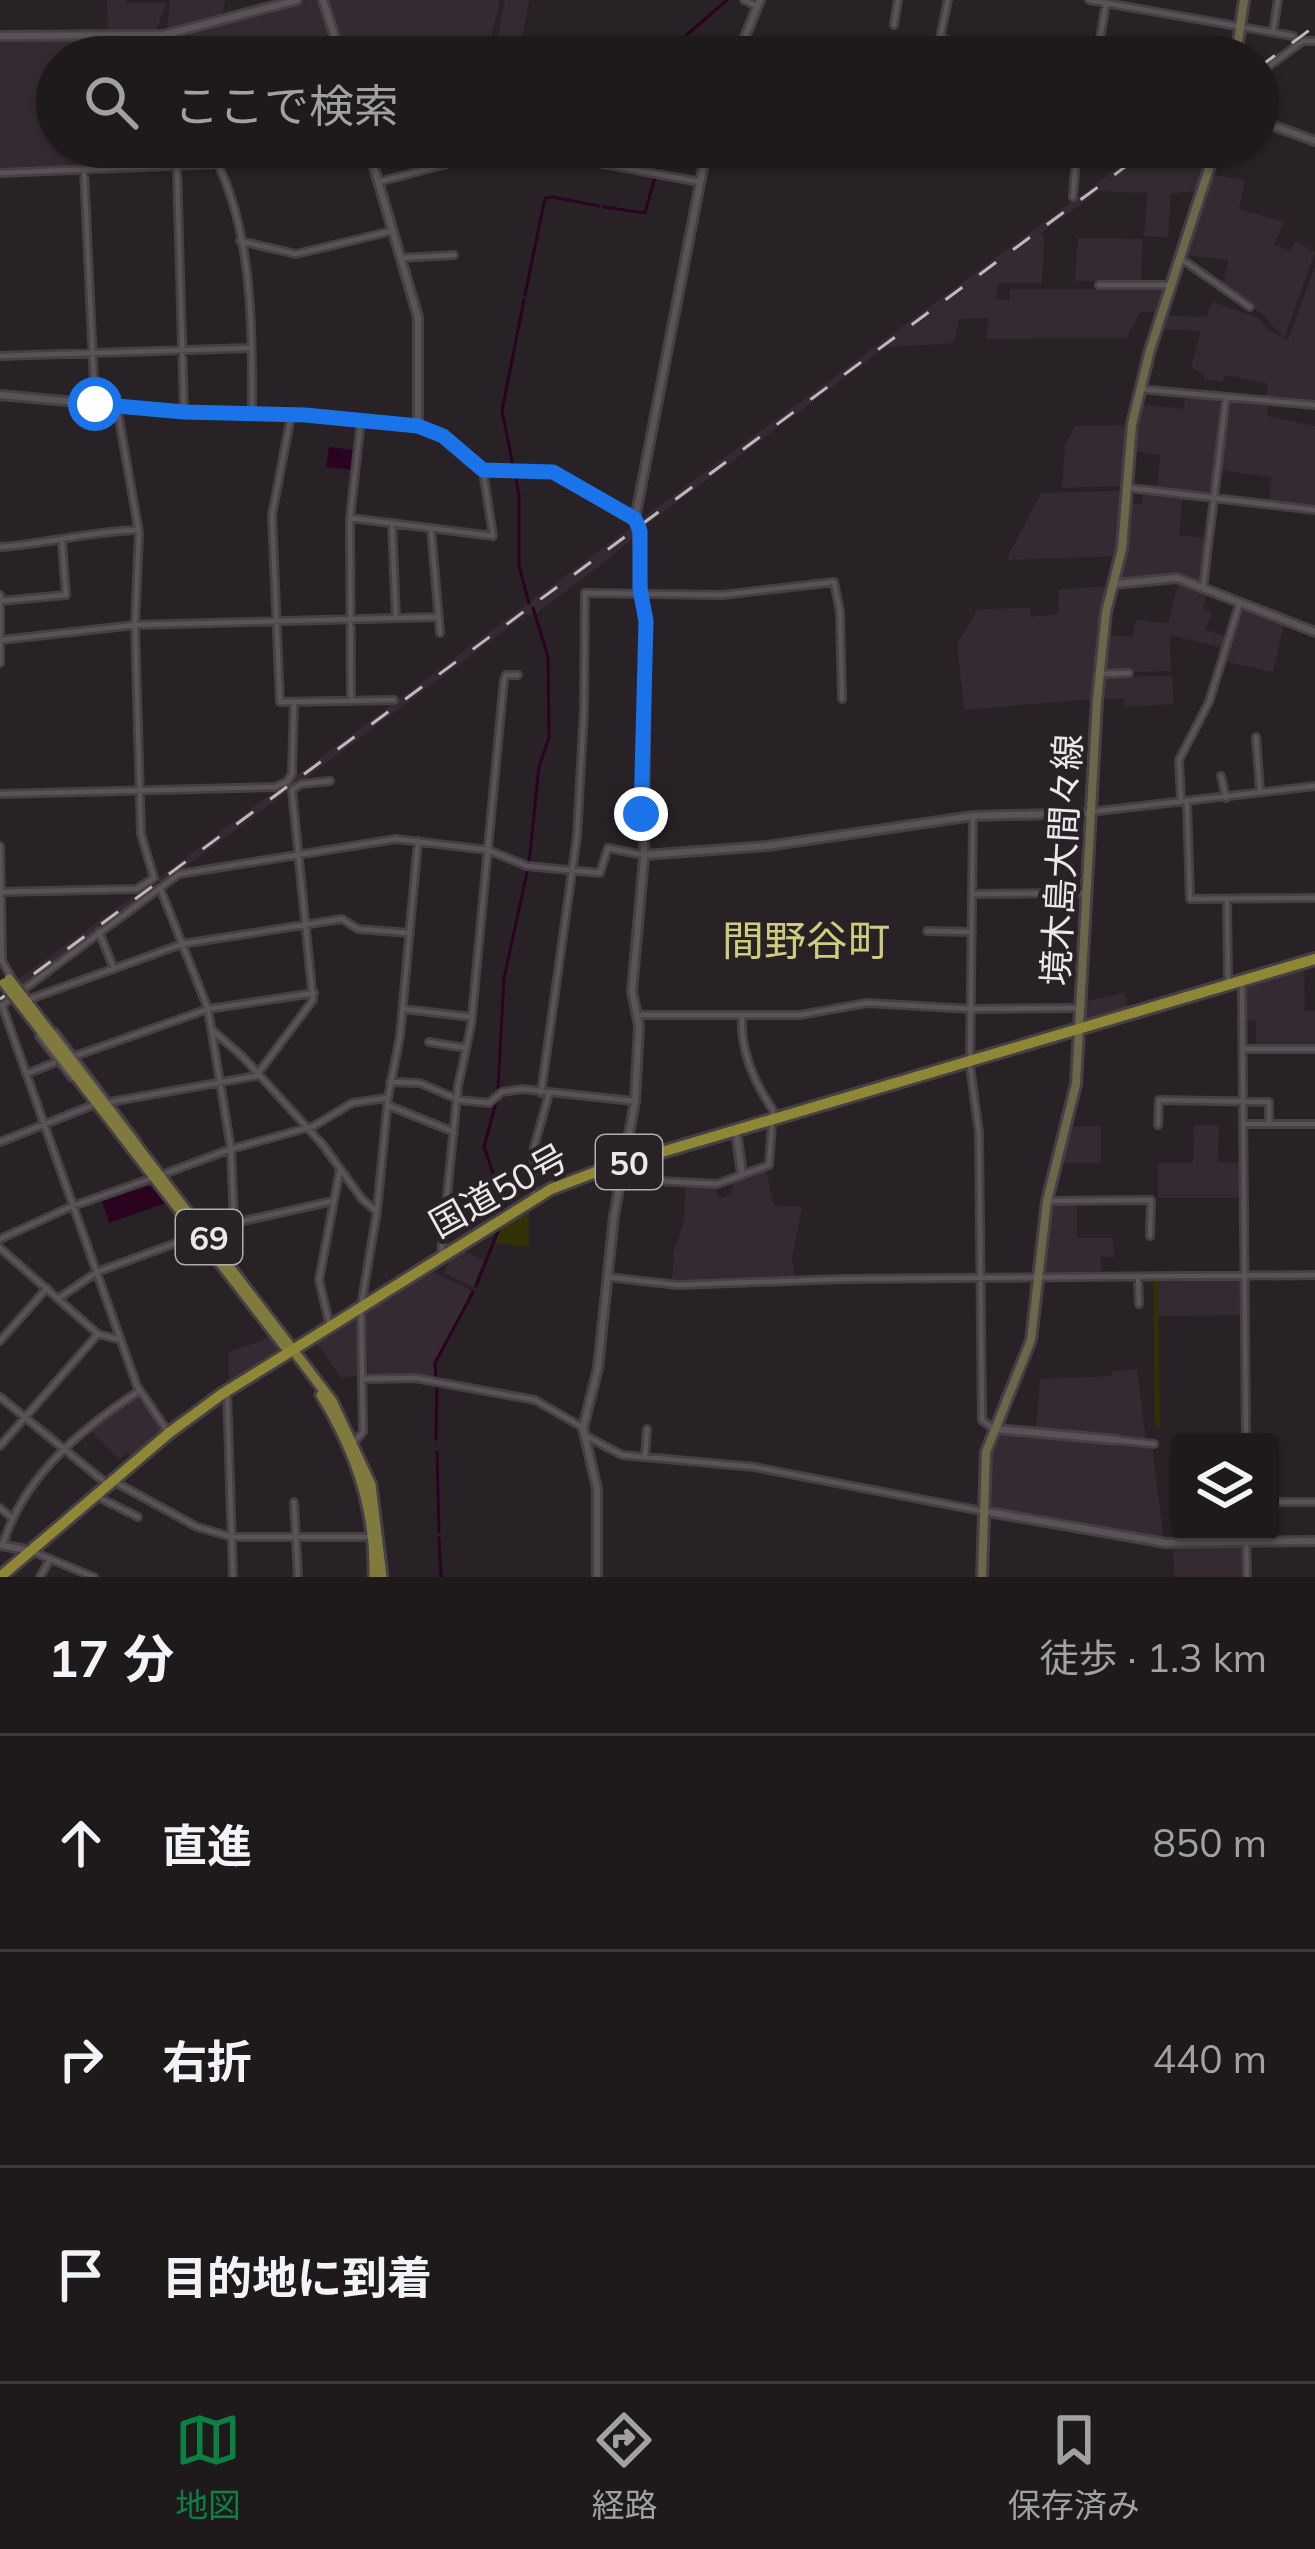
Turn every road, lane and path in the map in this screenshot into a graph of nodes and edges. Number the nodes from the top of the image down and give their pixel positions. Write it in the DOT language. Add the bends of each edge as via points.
graph roads {
  1 [pos="298,0"];
  2 [pos="323,0"];
  3 [pos="744,0"];
  4 [pos="898,0"];
  5 [pos="948,0"];
  6 [pos="1089,0"];
  7 [pos="1244,0"];
  8 [pos="1278,0"];
  9 [pos="1116,2"];
  10 [pos="758,3"];
  11 [pos="1106,3"];
  12 [pos="894,25"];
  13 [pos="1241,27"];
  14 [pos="1273,32"];
  15 [pos="0,35"];
  16 [pos="164,35"];
  17 [pos="334,36"];
  18 [pos="745,36"];
  19 [pos="940,36"];
  20 [pos="1100,36"];
  21 [pos="1240,36"];
  22 [pos="1293,36"];
  23 [pos="1315,41"];
  24 [pos="1279,59"];
  25 [pos="1279,128"];
  26 [pos="1315,141"];
  27 [pos="178,168"];
  28 [pos="219,168"];
  29 [pos="374,168"];
  30 [pos="432,168"];
  31 [pos="625,168"];
  32 [pos="703,168"];
  33 [pos="1075,168"];
  34 [pos="1209,168"];
  35 [pos="85,170"];
  36 [pos="0,173"];
  37 [pos="378,182"];
  38 [pos="700,182"];
  39 [pos="1073,197"];
  40 [pos="392,231"];
  41 [pos="240,241"];
  42 [pos="454,255"];
  43 [pos="400,258"];
  44 [pos="1180,259"];
  45 [pos="1099,285"];
  46 [pos="1172,285"];
  47 [pos="1250,308"];
  48 [pos="250,348"];
  49 [pos="183,351"];
  50 [pos="94,353"];
  51 [pos="0,356"];
  52 [pos="1139,389"];
  53 [pos="0,395"];
  54 [pos="1226,398"];
  55 [pos="95,404"];
  56 [pos="1315,405"];
  57 [pos="117,406"];
  58 [pos="184,412"];
  59 [pos="252,415"];
  60 [pos="292,415"];
  61 [pos="362,420"];
  62 [pos="418,426"];
  63 [pos="483,470"];
  64 [pos="1127,488"];
  65 [pos="1212,498"];
  66 [pos="1315,510"];
  67 [pos="350,518"];
  68 [pos="635,519"];
  69 [pos="392,524"];
  70 [pos="431,529"];
  71 [pos="138,530"];
  72 [pos="62,541"];
  73 [pos="0,548"];
  74 [pos="1114,584"];
  75 [pos="1203,587"];
  76 [pos="641,591"];
  77 [pos="0,599"];
  78 [pos="1240,602"];
  79 [pos="439,617"];
  80 [pos="396,618"];
  81 [pos="350,620"];
  82 [pos="275,622"];
  83 [pos="135,626"];
  84 [pos="1315,632"];
  85 [pos="440,634"];
  86 [pos="1,640"];
  87 [pos="0,663"];
  88 [pos="1100,674"];
  89 [pos="1130,674"];
  90 [pos="518,675"];
  91 [pos="842,699"];
  92 [pos="351,700"];
  93 [pos="394,700"];
  94 [pos="294,702"];
  95 [pos="1256,736"];
  96 [pos="1222,776"];
  97 [pos="330,781"];
  98 [pos="1315,785"];
  99 [pos="140,792"];
  100 [pos="1260,793"];
  101 [pos="0,794"];
  102 [pos="1226,798"];
  103 [pos="1184,801"];
  104 [pos="1088,813"];
  105 [pos="973,816"];
  106 [pos="418,842"];
  107 [pos="0,847"];
  108 [pos="488,850"];
  109 [pos="299,854"];
  110 [pos="644,856"];
  111 [pos="573,871"];
  112 [pos="160,888"];
  113 [pos="1,892"];
  114 [pos="1086,893"];
  115 [pos="973,894"];
  116 [pos="1315,898"];
  117 [pos="1227,899"];
  118 [pos="307,924"];
  119 [pos="927,931"];
  120 [pos="99,932"];
  121 [pos="972,932"];
  122 [pos="410,933"];
  123 [pos="182,944"];
  124 [pos="1,952"];
  125 [pos="1315,959"];
  126 [pos="0,968"];
  127 [pos="114,969"];
  128 [pos="3,983"];
  129 [pos="1235,983"];
  130 [pos="314,993"];
  131 [pos="21,997"];
  132 [pos="1,1006"];
  133 [pos="1081,1008"];
  134 [pos="208,1009"];
  135 [pos="403,1009"];
  136 [pos="971,1009"];
  137 [pos="638,1016"];
  138 [pos="742,1016"];
  139 [pos="472,1017"];
  140 [pos="212,1030"];
  141 [pos="1079,1031"];
  142 [pos="429,1042"];
  143 [pos="466,1048"];
  144 [pos="1243,1049"];
  145 [pos="1315,1049"];
  146 [pos="74,1056"];
  147 [pos="59,1062"];
  148 [pos="971,1062"];
  149 [pos="26,1074"];
  150 [pos="258,1074"];
  151 [pos="218,1082"];
  152 [pos="390,1082"];
  153 [pos="545,1094"];
  154 [pos="457,1099"];
  155 [pos="1244,1100"];
  156 [pos="635,1101"];
  157 [pos="110,1102"];
  158 [pos="387,1102"];
  159 [pos="93,1105"];
  160 [pos="775,1119"];
  161 [pos="1244,1124"];
  162 [pos="1269,1124"];
  163 [pos="1315,1124"];
  164 [pos="1158,1125"];
  165 [pos="45,1126"];
  166 [pos="306,1128"];
  167 [pos="736,1131"];
  168 [pos="454,1132"];
  169 [pos="0,1142"];
  170 [pos="135,1147"];
  171 [pos="231,1149"];
  172 [pos="624,1163"];
  173 [pos="340,1169"];
  174 [pos="742,1174"];
  175 [pos="157,1176"];
  176 [pos="620,1179"];
  177 [pos="533,1198"];
  178 [pos="333,1201"];
  179 [pos="1046,1201"];
  180 [pos="74,1206"];
  181 [pos="377,1211"];
  182 [pos="234,1223"];
  183 [pos="202,1234"];
  184 [pos="1150,1236"];
  185 [pos="0,1244"];
  186 [pos="441,1255"];
  187 [pos="97,1272"];
  188 [pos="1315,1275"];
  189 [pos="607,1276"];
  190 [pos="1138,1276"];
  191 [pos="1245,1276"];
  192 [pos="1040,1277"];
  193 [pos="981,1278"];
  194 [pos="47,1288"];
  195 [pos="59,1298"];
  196 [pos="1139,1304"];
  197 [pos="361,1306"];
  198 [pos="331,1325"];
  199 [pos="98,1334"];
  200 [pos="121,1340"];
  201 [pos="0,1341"];
  202 [pos="291,1350"];
  203 [pos="363,1379"];
  204 [pos="139,1390"];
  205 [pos="227,1390"];
  206 [pos="0,1397"];
  207 [pos="24,1418"];
  208 [pos="993,1428"];
  209 [pos="646,1429"];
  210 [pos="584,1431"];
  211 [pos="169,1433"];
  212 [pos="1246,1433"];
  213 [pos="1117,1440"];
  214 [pos="354,1442"];
  215 [pos="1154,1444"];
  216 [pos="0,1446"];
  217 [pos="63,1451"];
  218 [pos="645,1456"];
  219 [pos="111,1483"];
  220 [pos="96,1496"];
  221 [pos="294,1502"];
  222 [pos="1279,1502"];
  223 [pos="1315,1502"];
  224 [pos="0,1508"];
  225 [pos="983,1511"];
  226 [pos="11,1517"];
  227 [pos="138,1517"];
  228 [pos="232,1537"];
  229 [pos="373,1537"];
  230 [pos="296,1539"];
  231 [pos="1315,1541"];
  232 [pos="1247,1542"];
  233 [pos="1,1545"];
  234 [pos="31,1551"];
  235 [pos="50,1559"];
  236 [pos="0,1577"];
  237 [pos="40,1577"];
  238 [pos="94,1577"];
  239 [pos="233,1577"];
  240 [pos="298,1577"];
  241 [pos="378,1577"];
  242 [pos="597,1577"];
  243 [pos="982,1577"];
  244 [pos="1247,1577"];
  1 -- 16 [label="street"];
  2 -- 17 [label="street"];
  3 -- 10 [label="street"];
  4 -- 12 [label="street"];
  5 -- 19 [label="street"];
  6 -- 11 [label="street"];
  7 -- 13 [label="main road"];
  8 -- 14 [label="street"];
  9 -- 11 [label="street"];
  9 -- 13 [label="street"];
  10 -- 18 [label="street"];
  11 -- 20 [label="street"];
  13 -- 14 [label="street"];
  13 -- 21 [label="main road"];
  14 -- 22 [label="street"];
  15 -- 16 [label="street"];
  23 -- 24 [label="street"];
  25 -- 26 [label="street"];
  27 -- 35 [label="street"];
  27 -- 49 [label="street"];
  28 -- 41 [label="street"];
  29 -- 37 [label="street"];
  30 -- 37 [label="street"];
  31 -- 38 [label="street"];
  32 -- 38 [label="street"];
  33 -- 39 [label="street"];
  34 -- 44 [label="main road, 境木島大間々線"];
  35 -- 36 [label="street"];
  35 -- 50 [label="street"];
  37 -- 40 [label="street"];
  38 -- 68 [label="street"];
  40 -- 41 [label="street" via="296,254"];
  40 -- 43 [label="street"];
  41 -- 48 [label="street"];
  42 -- 43 [label="street"];
  43 -- 62 [label="street" via="418,317"];
  44 -- 46 [label="main road, 境木島大間々線"];
  44 -- 47 [label="street"];
  45 -- 46 [label="street"];
  46 -- 52 [label="main road, 境木島大間々線"];
  48 -- 49 [label="street"];
  48 -- 59 [label="street"];
  49 -- 50 [label="street"];
  49 -- 58 [label="street"];
  50 -- 51 [label="street"];
  50 -- 55 [label="street"];
  52 -- 54 [label="street"];
  52 -- 64 [label="main road, 境木島大間々線"];
  53 -- 55 [label="street"];
  54 -- 56 [label="street"];
  54 -- 65 [label="street"];
  55 -- 57 [label="street"];
  57 -- 58 [label="street"];
  57 -- 71 [label="street"];
  58 -- 59 [label="street"];
  59 -- 60 [label="street"];
  60 -- 61 [label="street"];
  60 -- 82 [label="street" via="272,515"];
  61 -- 62 [label="street"];
  61 -- 67 [label="street"];
  62 -- 63 [label="street"];
  63 -- 68 [label="street" via="553,472"];
  63 -- 70 [label="street" via="493,536"];
  64 -- 65 [label="street"];
  64 -- 74 [label="main road, 境木島大間々線"];
  65 -- 66 [label="street"];
  65 -- 75 [label="street"];
  67 -- 69 [label="street"];
  67 -- 81 [label="street"];
  68 -- 76 [label="street"];
  69 -- 70 [label="street"];
  69 -- 80 [label="street"];
  70 -- 79 [label="street"];
  71 -- 72 [label="street"];
  71 -- 83 [label="street"];
  72 -- 73 [label="street"];
  72 -- 77 [label="street" via="66,595"];
  74 -- 75 [label="street" via="1173,577"];
  74 -- 88 [label="main road, 境木島大間々線"];
  75 -- 78 [label="street"];
  76 -- 91 [label="street" via="722,595 834,582"];
  76 -- 110 [label="street"];
  76 -- 111 [label="street" via="585,593"];
  77 -- 86 [label="street"];
  78 -- 84 [label="street"];
  78 -- 103 [label="street" via="1209,702 1179,760"];
  79 -- 80 [label="street"];
  79 -- 85 [label="street"];
  80 -- 81 [label="street"];
  81 -- 82 [label="street"];
  81 -- 92 [label="street"];
  82 -- 83 [label="street"];
  82 -- 94 [label="street" via="280,703"];
  83 -- 86 [label="street"];
  83 -- 99 [label="street"];
  86 -- 87 [label="street"];
  88 -- 89 [label="street"];
  88 -- 104 [label="main road, 境木島大間々線"];
  90 -- 108 [label="street" via="504,680"];
  92 -- 93 [label="street"];
  92 -- 94 [label="street"];
  94 -- 99 [label="street" via="287,782"];
  95 -- 100 [label="street"];
  96 -- 102 [label="street"];
  97 -- 109 [label="street" via="292,790"];
  98 -- 100 [label="street"];
  99 -- 101 [label="street"];
  99 -- 113 [label="street" via="151,880 137,889"];
  100 -- 102 [label="street"];
  102 -- 103 [label="street"];
  103 -- 104 [label="street"];
  103 -- 117 [label="street" via="1189,897"];
  104 -- 105 [label="street"];
  104 -- 114 [label="main road, 境木島大間々線"];
  105 -- 110 [label="street"];
  105 -- 115 [label="street"];
  106 -- 108 [label="street"];
  106 -- 109 [label="street"];
  106 -- 122 [label="street"];
  107 -- 113 [label="street"];
  108 -- 111 [label="street" via="527,866"];
  108 -- 139 [label="street"];
  109 -- 112 [label="street" via="179,874"];
  109 -- 118 [label="street"];
  110 -- 111 [label="street" via="608,848 602,873"];
  110 -- 137 [label="street" via="632,975"];
  111 -- 153 [label="street"];
  112 -- 120 [label="street"];
  112 -- 123 [label="street"];
  113 -- 124 [label="street"];
  114 -- 115 [label="street"];
  114 -- 133 [label="main road, 境木島大間々線"];
  115 -- 121 [label="street"];
  116 -- 117 [label="street"];
  117 -- 129 [label="street"];
  118 -- 122 [label="street" via="342,919 358,929"];
  118 -- 123 [label="street"];
  118 -- 130 [label="street"];
  119 -- 121 [label="street"];
  120 -- 127 [label="street"];
  120 -- 131 [label="street"];
  121 -- 136 [label="street"];
  122 -- 135 [label="street"];
  123 -- 127 [label="street"];
  123 -- 134 [label="street"];
  124 -- 128 [label="street" via="14,980"];
  125 -- 129 [label="highway, 国道50号 / 50"];
  126 -- 128 [label="main road, 69"];
  127 -- 131 [label="street"];
  128 -- 131 [label="main road, 69, bridge"];
  129 -- 141 [label="highway, 国道50号 / 50"];
  129 -- 144 [label="street"];
  130 -- 134 [label="street"];
  130 -- 150 [label="street"];
  131 -- 132 [label="street"];
  131 -- 146 [label="street"];
  131 -- 147 [label="street"];
  131 -- 170 [label="main road, 69"];
  132 -- 149 [label="street"];
  133 -- 136 [label="street"];
  133 -- 141 [label="main road, 境木島大間々線"];
  134 -- 140 [label="street"];
  134 -- 146 [label="street"];
  135 -- 139 [label="street"];
  135 -- 152 [label="street"];
  136 -- 138 [label="street" via="867,1003"];
  136 -- 148 [label="street"];
  137 -- 138 [label="street"];
  137 -- 156 [label="street"];
  138 -- 160 [label="street" via="742,1049"];
  139 -- 143 [label="street"];
  140 -- 150 [label="street"];
  140 -- 151 [label="street"];
  141 -- 148 [label="highway, 国道50号 / 50"];
  141 -- 179 [label="main road, 境木島大間々線" via="1075,1092"];
  142 -- 143 [label="street"];
  143 -- 154 [label="street"];
  144 -- 145 [label="street"];
  144 -- 155 [label="street"];
  146 -- 157 [label="street"];
  147 -- 149 [label="street"];
  147 -- 159 [label="street"];
  148 -- 160 [label="highway, 国道50号 / 50"];
  148 -- 193 [label="street"];
  149 -- 165 [label="street"];
  150 -- 151 [label="street"];
  150 -- 166 [label="street"];
  151 -- 157 [label="street"];
  151 -- 171 [label="street"];
  152 -- 154 [label="street" via="420,1083"];
  152 -- 158 [label="street"];
  153 -- 154 [label="street"];
  153 -- 156 [label="street"];
  153 -- 177 [label="street"];
  154 -- 168 [label="street"];
  155 -- 161 [label="street"];
  155 -- 162 [label="street" via="1269,1102"];
  155 -- 164 [label="street" via="1159,1100"];
  156 -- 172 [label="street"];
  157 -- 170 [label="street" via="133,1131"];
  158 -- 166 [label="street" via="352,1103"];
  158 -- 168 [label="street"];
  158 -- 181 [label="street"];
  159 -- 165 [label="street"];
  159 -- 170 [label="street"];
  160 -- 167 [label="highway, 国道50号 / 50"];
  160 -- 174 [label="street" via="769,1165"];
  161 -- 162 [label="street"];
  161 -- 191 [label="street"];
  162 -- 163 [label="street"];
  165 -- 169 [label="street"];
  165 -- 180 [label="street"];
  166 -- 171 [label="street"];
  166 -- 173 [label="street"];
  167 -- 172 [label="highway, 国道50号 / 50"];
  167 -- 174 [label="street"];
  168 -- 186 [label="street"];
  170 -- 175 [label="main road, 69"];
  171 -- 175 [label="street"];
  171 -- 182 [label="street"];
  172 -- 176 [label="street"];
  172 -- 177 [label="highway, 国道50号 / 50"];
  173 -- 178 [label="street"];
  173 -- 181 [label="street"];
  174 -- 176 [label="street" via="713,1184"];
  175 -- 180 [label="street"];
  175 -- 183 [label="main road, 69"];
  176 -- 189 [label="street"];
  177 -- 186 [label="highway, 国道50号 / 50"];
  178 -- 182 [label="street"];
  178 -- 198 [label="street" via="319,1280"];
  179 -- 184 [label="street" via="1151,1200"];
  179 -- 192 [label="main road, 境木島大間々線"];
  180 -- 185 [label="street"];
  180 -- 187 [label="street"];
  181 -- 197 [label="street"];
  182 -- 183 [label="street"];
  183 -- 187 [label="street"];
  183 -- 202 [label="main road, 69"];
  185 -- 194 [label="street"];
  186 -- 197 [label="highway, 国道50号 / 50"];
  187 -- 195 [label="street"];
  187 -- 200 [label="street"];
  188 -- 191 [label="street"];
  189 -- 193 [label="street" via="678,1285"];
  189 -- 210 [label="street"];
  190 -- 191 [label="street"];
  190 -- 192 [label="street"];
  190 -- 196 [label="street"];
  191 -- 212 [label="street"];
  192 -- 193 [label="street"];
  192 -- 208 [label="main road, 境木島大間々線" via="1028,1353"];
  193 -- 208 [label="street" via="982,1420"];
  194 -- 195 [label="street"];
  194 -- 201 [label="street"];
  195 -- 199 [label="street"];
  197 -- 198 [label="highway, 国道50号 / 50"];
  197 -- 203 [label="street"];
  198 -- 202 [label="highway, 国道50号 / 50"];
  199 -- 200 [label="street"];
  199 -- 207 [label="street"];
  200 -- 204 [label="street"];
  202 -- 205 [label="highway, 国道50号 / 50"];
  202 -- 214 [label="main road, 69"];
  202 -- 229 [label="main road, 69" via="348,1443"];
  203 -- 210 [label="street" via="427,1380 535,1400"];
  203 -- 214 [label="street" via="363,1432"];
  204 -- 211 [label="street"];
  204 -- 217 [label="street"];
  205 -- 211 [label="highway, 国道50号 / 50"];
  205 -- 228 [label="street"];
  206 -- 207 [label="street"];
  207 -- 216 [label="street"];
  207 -- 217 [label="street"];
  208 -- 213 [label="street"];
  208 -- 225 [label="main road, 境木島大間々線"];
  209 -- 218 [label="street"];
  210 -- 218 [label="street" via="619,1454"];
  210 -- 242 [label="street" via="597,1490"];
  211 -- 219 [label="highway, 国道50号 / 50"];
  213 -- 215 [label="street"];
  214 -- 241 [label="main road, 69" via="374,1500"];
  217 -- 219 [label="street"];
  217 -- 226 [label="street"];
  218 -- 225 [label="street" via="754,1467"];
  219 -- 220 [label="highway, 国道50号 / 50"];
  219 -- 228 [label="street"];
  220 -- 227 [label="street"];
  220 -- 234 [label="highway, 国道50号 / 50"];
  221 -- 230 [label="street"];
  222 -- 223 [label="street"];
  224 -- 226 [label="street"];
  225 -- 232 [label="street" via="1160,1542"];
  225 -- 243 [label="main road, 境木島大間々線"];
  226 -- 233 [label="street"];
  228 -- 230 [label="street"];
  228 -- 239 [label="street"];
  229 -- 230 [label="street"];
  229 -- 241 [label="main road, 69"];
  230 -- 240 [label="street"];
  231 -- 232 [label="street"];
  232 -- 244 [label="street"];
  233 -- 234 [label="street"];
  234 -- 235 [label="street"];
  234 -- 236 [label="highway, 国道50号 / 50"];
  235 -- 237 [label="street"];
  235 -- 238 [label="street"];
}
